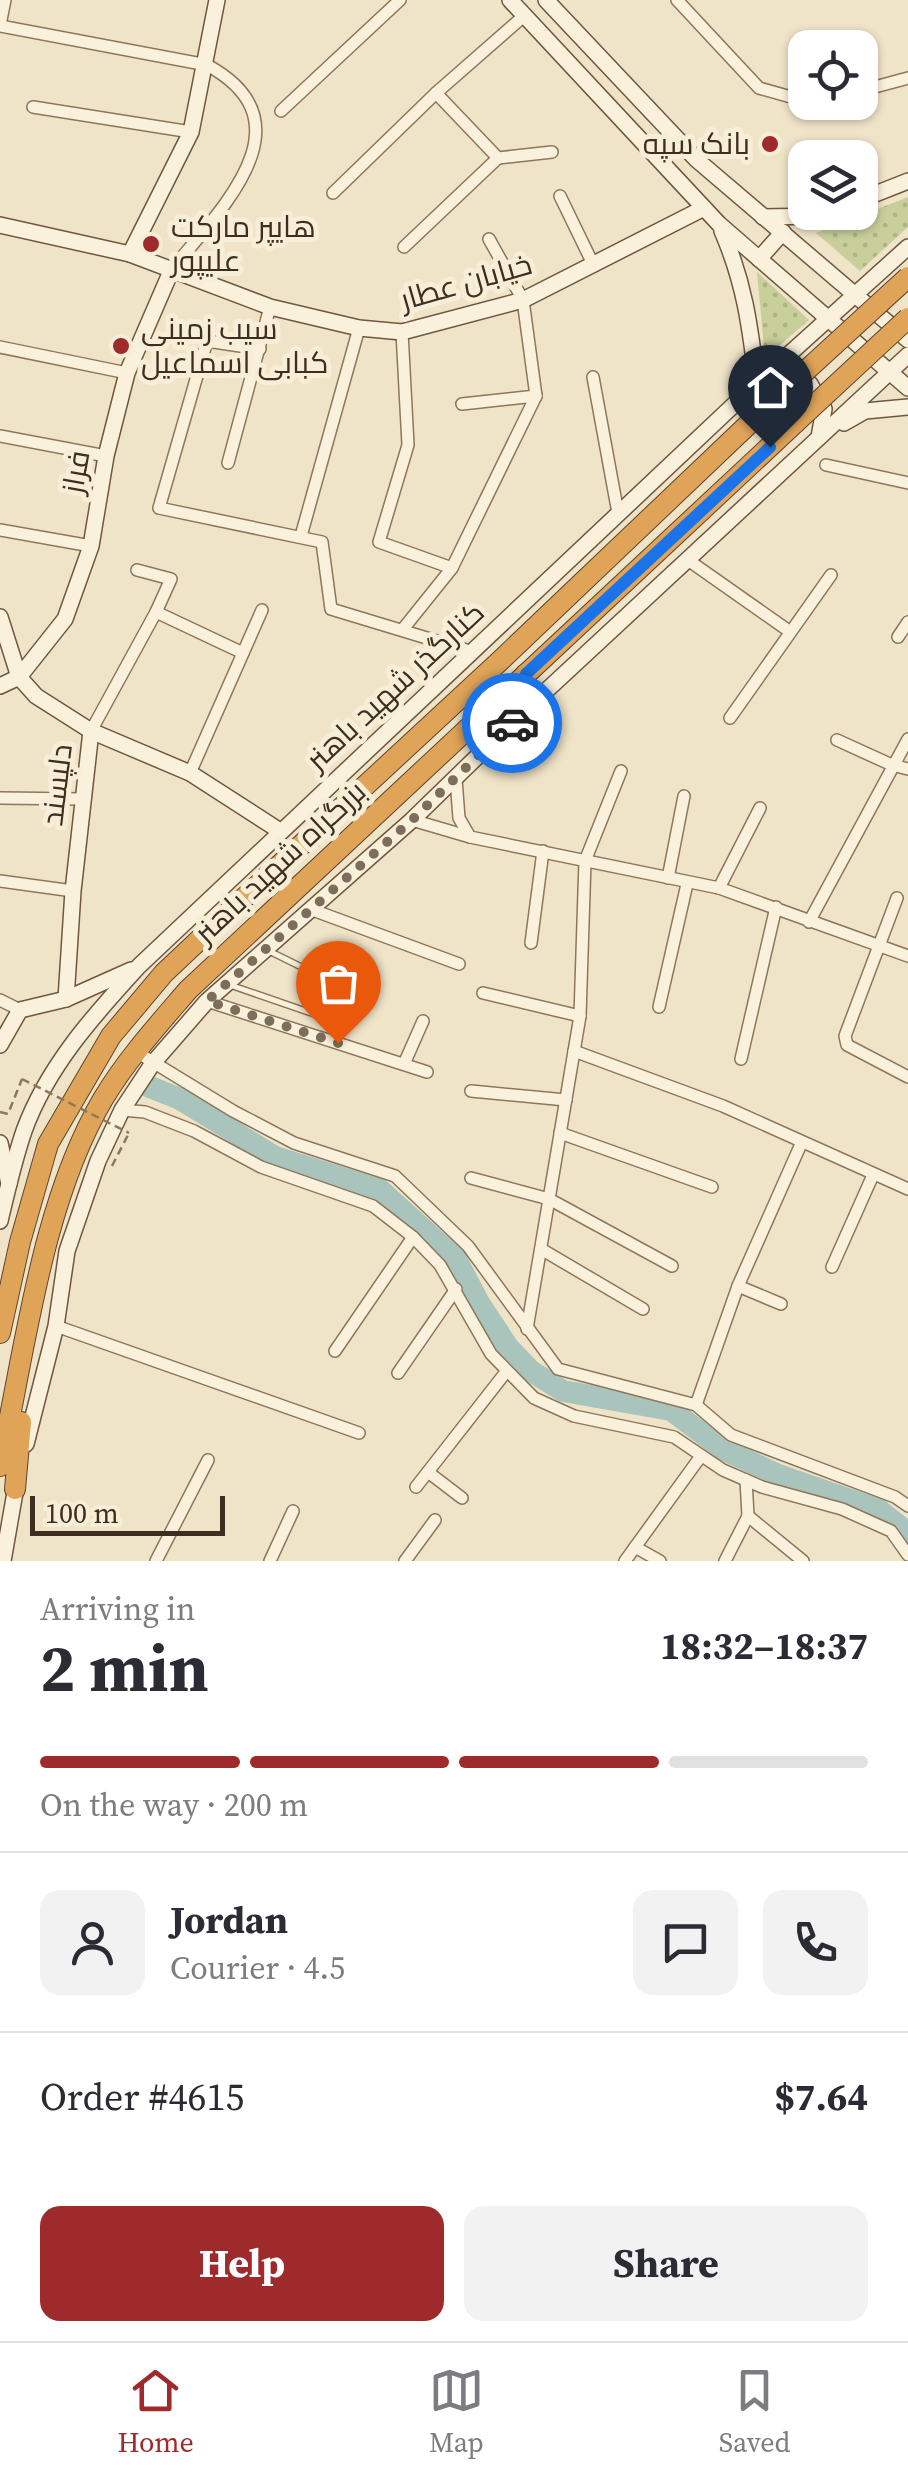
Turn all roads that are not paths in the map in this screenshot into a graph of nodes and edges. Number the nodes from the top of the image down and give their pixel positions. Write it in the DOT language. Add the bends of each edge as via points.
graph roads {
  1 [pos="6,0"];
  2 [pos="217,0"];
  3 [pos="400,0"];
  4 [pos="510,0"];
  5 [pos="546,0"];
  6 [pos="677,0"];
  7 [pos="525,15"];
  8 [pos="0,25"];
  9 [pos="207,65"];
  10 [pos="908,78"];
  11 [pos="878,86"];
  12 [pos="436,93"];
  13 [pos="788,96"];
  14 [pos="32,108"];
  15 [pos="281,111"];
  16 [pos="191,132"];
  17 [pos="552,152"];
  18 [pos="498,158"];
  19 [pos="908,180"];
  20 [pos="878,192"];
  21 [pos="333,193"];
  22 [pos="560,196"];
  23 [pos="704,208"];
  24 [pos="762,216"];
  25 [pos="788,216"];
  26 [pos="720,224"];
  27 [pos="0,225"];
  28 [pos="782,232"];
  29 [pos="488,239"];
  30 [pos="908,246"];
  31 [pos="404,247"];
  32 [pos="130,254"];
  33 [pos="759,259"];
  34 [pos="594,266"];
  35 [pos="172,269"];
  36 [pos="908,277"];
  37 [pos="855,294"];
  38 [pos="522,300"];
  39 [pos="270,307"];
  40 [pos="908,318"];
  41 [pos="829,319"];
  42 [pos="360,328"];
  43 [pos="402,332"];
  44 [pos="908,340"];
  45 [pos="0,348"];
  46 [pos="260,349"];
  47 [pos="908,356"];
  48 [pos="126,373"];
  49 [pos="890,373"];
  50 [pos="593,377"];
  51 [pos="756,383"];
  52 [pos="908,388"];
  53 [pos="536,396"];
  54 [pos="462,404"];
  55 [pos="908,407"];
  56 [pos="0,436"];
  57 [pos="819,437"];
  58 [pos="106,456"];
  59 [pos="228,464"];
  60 [pos="826,465"];
  61 [pos="908,483"];
  62 [pos="618,513"];
  63 [pos="0,530"];
  64 [pos="301,536"];
  65 [pos="90,546"];
  66 [pos="688,560"];
  67 [pos="452,568"];
  68 [pos="137,570"];
  69 [pos="831,574"];
  70 [pos="262,610"];
  71 [pos="156,612"];
  72 [pos="0,617"];
  73 [pos="908,622"];
  74 [pos="403,629"];
  75 [pos="790,632"];
  76 [pos="898,638"];
  77 [pos="243,652"];
  78 [pos="473,652"];
  79 [pos="526,674"];
  80 [pos="19,677"];
  81 [pos="0,686"];
  82 [pos="519,716"];
  83 [pos="730,718"];
  84 [pos="92,732"];
  85 [pos="908,739"];
  86 [pos="836,740"];
  87 [pos="892,765"];
  88 [pos="908,769"];
  89 [pos="621,770"];
  90 [pos="190,773"];
  91 [pos="456,779"];
  92 [pos="684,796"];
  93 [pos="0,798"];
  94 [pos="82,799"];
  95 [pos="760,808"];
  96 [pos="412,820"];
  97 [pos="276,834"];
  98 [pos="470,837"];
  99 [pos="543,851"];
  100 [pos="585,861"];
  101 [pos="668,878"];
  102 [pos="0,881"];
  103 [pos="687,884"];
  104 [pos="719,888"];
  105 [pos="255,890"];
  106 [pos="72,891"];
  107 [pos="897,898"];
  108 [pos="776,907"];
  109 [pos="310,909"];
  110 [pos="809,922"];
  111 [pos="216,924"];
  112 [pos="531,943"];
  113 [pos="877,947"];
  114 [pos="266,949"];
  115 [pos="908,956"];
  116 [pos="145,960"];
  117 [pos="459,964"];
  118 [pos="227,984"];
  119 [pos="483,992"];
  120 [pos="66,999"];
  121 [pos="0,1000"];
  122 [pos="207,1001"];
  123 [pos="659,1007"];
  124 [pos="20,1010"];
  125 [pos="580,1016"];
  126 [pos="422,1020"];
  127 [pos="0,1045"];
  128 [pos="574,1051"];
  129 [pos="144,1057"];
  130 [pos="742,1059"];
  131 [pos="404,1064"];
  132 [pos="427,1072"];
  133 [pos="908,1078"];
  134 [pos="471,1091"];
  135 [pos="566,1100"];
  136 [pos="122,1110"];
  137 [pos="560,1133"];
  138 [pos="0,1144"];
  139 [pos="801,1144"];
  140 [pos="873,1174"];
  141 [pos="471,1178"];
  142 [pos="9,1186"];
  143 [pos="712,1188"];
  144 [pos="908,1189"];
  145 [pos="549,1199"];
  146 [pos="0,1222"];
  147 [pos="412,1237"];
  148 [pos="541,1249"];
  149 [pos="672,1266"];
  150 [pos="832,1267"];
  151 [pos="738,1286"];
  152 [pos="456,1289"];
  153 [pos="781,1304"];
  154 [pos="643,1308"];
  155 [pos="30,1323"];
  156 [pos="56,1326"];
  157 [pos="527,1329"];
  158 [pos="0,1333"];
  159 [pos="336,1351"];
  160 [pos="506,1372"];
  161 [pos="398,1374"];
  162 [pos="696,1404"];
  163 [pos="358,1433"];
  164 [pos="700,1456"];
  165 [pos="208,1460"];
  166 [pos="0,1466"];
  167 [pos="428,1472"];
  168 [pos="746,1480"];
  169 [pos="416,1487"];
  170 [pos="14,1489"];
  171 [pos="462,1498"];
  172 [pos="908,1506"];
  173 [pos="293,1511"];
  174 [pos="748,1516"];
  175 [pos="434,1520"];
  176 [pos="635,1547"];
  177 [pos="908,1555"];
  178 [pos="4,1561"];
  179 [pos="156,1561"];
  180 [pos="270,1561"];
  181 [pos="405,1561"];
  182 [pos="625,1561"];
  183 [pos="660,1561"];
  184 [pos="725,1561"];
  185 [pos="803,1561"];
  1 -- 8 [label="street"];
  2 -- 9 [label="main road"];
  3 -- 15 [label="street"];
  4 -- 7 [label="main road"];
  5 -- 24 [label="main road" via="663,128"];
  6 -- 13 [label="street" via="759,88"];
  7 -- 12 [label="street"];
  7 -- 23 [label="main road"];
  8 -- 9 [label="street"];
  9 -- 16 [label="main road"];
  9 -- 35 [label="street" via="232,79 254,109 257,144 230,199"];
  10 -- 11 [label="street"];
  12 -- 18 [label="street"];
  12 -- 21 [label="street"];
  14 -- 16 [label="street"];
  16 -- 32 [label="main road"];
  17 -- 18 [label="street"];
  18 -- 31 [label="street"];
  19 -- 20 [label="main road"];
  22 -- 34 [label="street"];
  23 -- 26 [label="main road"];
  23 -- 34 [label="main road, خیابان عطار"];
  24 -- 25 [label="main road"];
  24 -- 28 [label="main road"];
  26 -- 33 [label="main road"];
  26 -- 51 [label="main road" via="747,301"];
  27 -- 32 [label="main road, خیابان عطار"];
  28 -- 33 [label="main road"];
  28 -- 37 [label="main road"];
  29 -- 38 [label="street"];
  30 -- 37 [label="main road, کنارگذر شهید باهنر"];
  32 -- 35 [label="main road, خیابان عطار"];
  33 -- 41 [label="main road"];
  34 -- 38 [label="main road, خیابان عطار"];
  35 -- 39 [label="main road, خیابان عطار"];
  35 -- 48 [label="main road, فراز"];
  36 -- 105 [label="highway, بزرگراه شهید باهنر, bridge"];
  37 -- 41 [label="main road, کنارگذر شهید باهنر"];
  37 -- 44 [label="main road"];
  38 -- 43 [label="main road, خیابان عطار"];
  38 -- 53 [label="street"];
  39 -- 42 [label="main road, خیابان عطار"];
  39 -- 46 [label="street"];
  40 -- 79 [label="highway, بزرگراه شهید باهنر, bridge"];
  41 -- 49 [label="main road"];
  41 -- 51 [label="main road, کنارگذر شهید باهنر"];
  42 -- 43 [label="main road, خیابان عطار"];
  42 -- 64 [label="street"];
  43 -- 67 [label="street" via="408,445 379,542"];
  45 -- 48 [label="street"];
  46 -- 59 [label="street"];
  46 -- 64 [label="street" via="207,341 159,508"];
  47 -- 49 [label="main road"];
  48 -- 58 [label="main road, فراز"];
  49 -- 52 [label="main road"];
  49 -- 57 [label="main road"];
  50 -- 62 [label="street"];
  51 -- 57 [label="main road" via="784,374 810,384 824,409"];
  51 -- 62 [label="main road, کنارگذر شهید باهنر"];
  53 -- 54 [label="street"];
  53 -- 67 [label="street"];
  55 -- 57 [label="main road" via="865,411"];
  56 -- 58 [label="street"];
  57 -- 66 [label="main road"];
  58 -- 65 [label="main road, فراز"];
  60 -- 61 [label="street"];
  62 -- 78 [label="main road, کنارگذر شهید باهنر"];
  63 -- 65 [label="street"];
  64 -- 74 [label="street" via="322,542 330,610"];
  65 -- 80 [label="main road, فراز" via="64,618"];
  66 -- 75 [label="street"];
  66 -- 82 [label="main road"];
  67 -- 74 [label="street"];
  68 -- 71 [label="street" via="171,579"];
  69 -- 75 [label="street"];
  70 -- 77 [label="street"];
  71 -- 77 [label="street"];
  71 -- 84 [label="street"];
  72 -- 80 [label="main road"];
  73 -- 76 [label="street"];
  74 -- 78 [label="street"];
  75 -- 83 [label="street"];
  77 -- 90 [label="street"];
  78 -- 97 [label="main road, کنارگذر شهید باهنر"];
  79 -- 82 [label="highway"];
  79 -- 129 [label="highway, بزرگراه شهید باهنر" via="188,990"];
  80 -- 81 [label="main road"];
  80 -- 84 [label="main road, دلپسند"];
  82 -- 91 [label="main road"];
  84 -- 90 [label="main road"];
  84 -- 94 [label="main road, دلپسند"];
  85 -- 87 [label="street"];
  86 -- 87 [label="street"];
  87 -- 88 [label="street"];
  87 -- 110 [label="street"];
  89 -- 100 [label="street"];
  90 -- 97 [label="main road"];
  91 -- 96 [label="main road"];
  91 -- 98 [label="street" via="459,818"];
  92 -- 101 [label="street"];
  93 -- 94 [label="street"];
  94 -- 106 [label="main road, دلپسند"];
  95 -- 104 [label="street"];
  96 -- 98 [label="street"];
  96 -- 109 [label="main road"];
  97 -- 105 [label="main road"];
  97 -- 116 [label="main road, کنارگذر شهید باهنر"];
  98 -- 99 [label="street"];
  99 -- 100 [label="street"];
  99 -- 112 [label="street"];
  100 -- 101 [label="street"];
  100 -- 125 [label="street"];
  101 -- 103 [label="street"];
  102 -- 106 [label="street"];
  103 -- 104 [label="street"];
  103 -- 123 [label="street"];
  104 -- 108 [label="street"];
  105 -- 111 [label="highway, بزرگراه شهید باهنر"];
  106 -- 120 [label="main road, دلپسند"];
  107 -- 113 [label="street"];
  108 -- 110 [label="street"];
  108 -- 130 [label="street"];
  109 -- 114 [label="main road"];
  109 -- 117 [label="street"];
  110 -- 113 [label="street"];
  111 -- 116 [label="main road"];
  111 -- 158 [label="highway, بزرگراه شهید باهنر" via="110,1036 63,1116 43,1161"];
  113 -- 115 [label="street"];
  113 -- 133 [label="street" via="844,1036 847,1045"];
  114 -- 118 [label="main road"];
  114 -- 118 [label="lane" via="336,984 326,1018"];
  116 -- 120 [label="main road"];
  116 -- 142 [label="main road, کنارگذر شهید باهنر" via="52,1074 25,1128"];
  118 -- 122 [label="main road"];
  119 -- 125 [label="street"];
  120 -- 124 [label="main road"];
  121 -- 124 [label="street"];
  122 -- 129 [label="main road"];
  122 -- 131 [label="street"];
  124 -- 127 [label="main road"];
  125 -- 128 [label="street"];
  126 -- 131 [label="street"];
  128 -- 135 [label="street"];
  128 -- 139 [label="street" via="724,1106"];
  129 -- 136 [label="main road"];
  129 -- 155 [label="highway, بزرگراه شهید باهنر" via="102,1100 76,1154"];
  129 -- 157 [label="street" via="294,1143 395,1176 468,1246"];
  131 -- 132 [label="street"];
  134 -- 135 [label="street"];
  135 -- 137 [label="street"];
  136 -- 147 [label="street" via="145,1112 260,1168 373,1206"];
  136 -- 156 [label="main road" via="67,1251"];
  137 -- 143 [label="street"];
  137 -- 145 [label="street"];
  138 -- 142 [label="main road"];
  139 -- 140 [label="street"];
  139 -- 151 [label="street"];
  140 -- 144 [label="street"];
  140 -- 150 [label="street"];
  141 -- 145 [label="street"];
  142 -- 146 [label="main road, کنارگذر شهید باهنر"];
  145 -- 148 [label="street"];
  145 -- 149 [label="street"];
  147 -- 152 [label="street"];
  147 -- 159 [label="street"];
  148 -- 154 [label="street"];
  148 -- 157 [label="street"];
  151 -- 153 [label="street"];
  151 -- 162 [label="street"];
  152 -- 160 [label="street"];
  152 -- 161 [label="street"];
  155 -- 166 [label="highway, بزرگراه شهید باهنر"];
  155 -- 170 [label="highway"];
  156 -- 163 [label="street"];
  156 -- 170 [label="main road"];
  157 -- 162 [label="street" via="558,1369"];
  160 -- 164 [label="street" via="534,1398 574,1416 674,1437"];
  160 -- 167 [label="street"];
  162 -- 172 [label="street" via="731,1435"];
  164 -- 168 [label="street"];
  164 -- 176 [label="street"];
  165 -- 179 [label="street"];
  167 -- 169 [label="street"];
  167 -- 171 [label="street"];
  168 -- 174 [label="street"];
  168 -- 177 [label="street" via="891,1531"];
  170 -- 178 [label="main road"];
  173 -- 180 [label="street"];
  174 -- 184 [label="street"];
  174 -- 185 [label="street"];
  175 -- 181 [label="street"];
  176 -- 182 [label="street"];
  176 -- 183 [label="street"];
}
